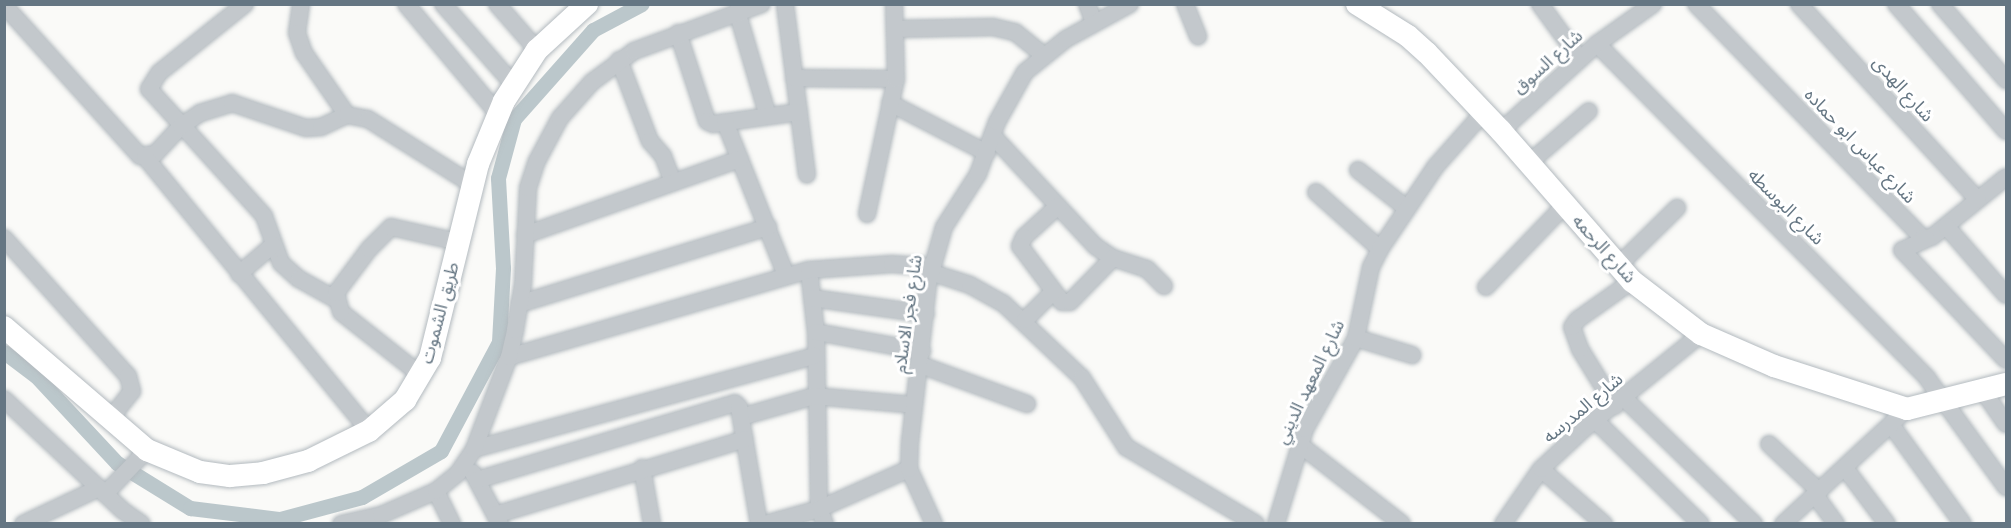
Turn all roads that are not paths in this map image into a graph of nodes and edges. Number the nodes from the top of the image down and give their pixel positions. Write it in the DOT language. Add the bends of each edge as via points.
graph roads {
  1 [pos="245,4"];
  2 [pos="301,4"];
  3 [pos="406,4"];
  4 [pos="443,4"];
  5 [pos="497,4"];
  6 [pos="587,4"];
  7 [pos="762,4"];
  8 [pos="785,4"];
  9 [pos="894,4"];
  10 [pos="1087,4"];
  11 [pos="1130,4"];
  12 [pos="1185,4"];
  13 [pos="1540,4"];
  14 [pos="1696,4"];
  15 [pos="1799,4"];
  16 [pos="1896,4"];
  17 [pos="1940,4"];
  18 [pos="4,5"];
  19 [pos="1363,6"];
  20 [pos="1643,7"];
  21 [pos="737,11"];
  22 [pos="1094,22"];
  23 [pos="895,29"];
  24 [pos="678,33"];
  25 [pos="1198,37"];
  26 [pos="1597,44"];
  27 [pos="537,50"];
  28 [pos="1043,55"];
  29 [pos="1580,59"];
  30 [pos="619,60"];
  31 [pos="794,78"];
  32 [pos="896,79"];
  33 [pos="2007,80"];
  34 [pos="514,85"];
  35 [pos="890,103"];
  36 [pos="1589,111"];
  37 [pos="799,112"];
  38 [pos="1484,113"];
  39 [pos="498,114"];
  40 [pos="347,115"];
  41 [pos="768,116"];
  42 [pos="725,122"];
  43 [pos="181,126"];
  44 [pos="1501,131"];
  45 [pos="2007,131"];
  46 [pos="992,135"];
  47 [pos="987,153"];
  48 [pos="146,157"];
  49 [pos="740,159"];
  50 [pos="1529,163"];
  51 [pos="1358,170"];
  52 [pos="807,174"];
  53 [pos="673,182"];
  54 [pos="2005,182"];
  55 [pos="473,185"];
  56 [pos="1316,192"];
  57 [pos="1978,200"];
  58 [pos="1564,205"];
  59 [pos="1058,206"];
  60 [pos="1405,207"];
  61 [pos="1677,208"];
  62 [pos="867,214"];
  63 [pos="1946,226"];
  64 [pos="768,227"];
  65 [pos="525,235"];
  66 [pos="4,238"];
  67 [pos="1927,239"];
  68 [pos="458,242"];
  69 [pos="273,245"];
  70 [pos="1380,249"];
  71 [pos="1113,258"];
  72 [pos="930,269"];
  73 [pos="809,270"];
  74 [pos="239,274"];
  75 [pos="1625,274"];
  76 [pos="786,275"];
  77 [pos="1164,286"];
  78 [pos="1486,287"];
  79 [pos="1053,292"];
  80 [pos="2007,295"];
  81 [pos="812,298"];
  82 [pos="335,299"];
  83 [pos="519,304"];
  84 [pos="926,314"];
  85 [pos="1025,320"];
  86 [pos="4,327"];
  87 [pos="816,332"];
  88 [pos="1701,334"];
  89 [pos="1356,338"];
  90 [pos="1412,355"];
  91 [pos="815,356"];
  92 [pos="509,357"];
  93 [pos="922,358"];
  94 [pos="2007,360"];
  95 [pos="422,376"];
  96 [pos="2007,384"];
  97 [pos="1983,391"];
  98 [pos="814,396"];
  99 [pos="4,399"];
  100 [pos="1620,402"];
  101 [pos="1944,402"];
  102 [pos="1027,404"];
  103 [pos="914,405"];
  104 [pos="1907,409"];
  105 [pos="591,416"];
  106 [pos="741,417"];
  107 [pos="110,419"];
  108 [pos="1595,420"];
  109 [pos="2007,424"];
  110 [pos="1892,426"];
  111 [pos="369,431"];
  112 [pos="745,439"];
  113 [pos="599,442"];
  114 [pos="1299,444"];
  115 [pos="1769,444"];
  116 [pos="470,455"];
  117 [pos="141,457"];
  118 [pos="642,468"];
  119 [pos="1845,468"];
  120 [pos="909,469"];
  121 [pos="1541,469"];
  122 [pos="477,480"];
  123 [pos="2007,487"];
  124 [pos="107,488"];
  125 [pos="436,491"];
  126 [pos="1817,493"];
  127 [pos="822,516"];
  128 [pos="117,517"];
  129 [pos="498,519"];
  130 [pos="1505,522"];
  131 [pos="23,524"];
  132 [pos="142,524"];
  133 [pos="341,524"];
  134 [pos="452,524"];
  135 [pos="652,524"];
  136 [pos="759,524"];
  137 [pos="765,524"];
  138 [pos="934,524"];
  139 [pos="1256,524"];
  140 [pos="1276,524"];
  141 [pos="1402,524"];
  142 [pos="1604,524"];
  143 [pos="1701,524"];
  144 [pos="1754,524"];
  145 [pos="1783,524"];
  146 [pos="1836,524"];
  147 [pos="1887,524"];
  148 [pos="1964,524"];
  1 -- 43 [label="street" via="149,84 153,95"];
  2 -- 40 [label="street" via="297,33 304,53"];
  3 -- 39 [label="street"];
  4 -- 34 [label="street"];
  5 -- 27 [label="street"];
  6 -- 27 [label="street, طريق الشموت"];
  7 -- 21 [label="street"];
  8 -- 31 [label="street"];
  9 -- 23 [label="street"];
  10 -- 22 [label="street"];
  11 -- 22 [label="street, شارع فجر الاسلام"];
  12 -- 25 [label="street"];
  13 -- 29 [label="street"];
  14 -- 67 [label="street, شارع عباس ابو حماده"];
  15 -- 57 [label="street, شارع الهدى"];
  16 -- 45 [label="street"];
  17 -- 33 [label="street"];
  18 -- 48 [label="street" via="130,148"];
  19 -- 38 [label="street, شارع الرحمه" via="1408,36"];
  20 -- 26 [label="street, شارع السوق"];
  21 -- 24 [label="street"];
  21 -- 41 [label="street"];
  22 -- 28 [label="street, شارع فجر الاسلام"];
  23 -- 28 [label="street" via="993,27 1015,32"];
  23 -- 32 [label="street"];
  24 -- 30 [label="street"];
  24 -- 42 [label="street" via="705,117 712,124"];
  26 -- 29 [label="street, شارع السوق"];
  26 -- 101 [label="street, شارع البوسطه" via="1870,319 1927,378"];
  27 -- 34 [label="street, طريق الشموت"];
  28 -- 46 [label="street, شارع فجر الاسلام" via="1019,81"];
  29 -- 44 [label="street, شارع السوق"];
  30 -- 53 [label="street" via="650,141 663,156"];
  30 -- 65 [label="street" via="575,100 547,138 528,188"];
  31 -- 32 [label="street"];
  31 -- 37 [label="street"];
  32 -- 35 [label="street"];
  34 -- 39 [label="street, طريق الشموت"];
  35 -- 47 [label="street"];
  35 -- 62 [label="street"];
  36 -- 50 [label="street"];
  37 -- 41 [label="street"];
  37 -- 52 [label="street"];
  38 -- 44 [label="street, شارع الرحمه"];
  38 -- 60 [label="street, شارع المعهد الديني"];
  39 -- 55 [label="street, طريق الشموت"];
  40 -- 43 [label="street" via="321,127 306,128 232,103 216,105"];
  40 -- 55 [label="street" via="384,127"];
  41 -- 42 [label="street"];
  42 -- 49 [label="street"];
  43 -- 48 [label="street" via="155,154"];
  43 -- 69 [label="street" via="264,216"];
  44 -- 50 [label="street, شارع الرحمه"];
  46 -- 47 [label="street, شارع فجر الاسلام"];
  46 -- 59 [label="street"];
  47 -- 72 [label="street, شارع فجر الاسلام" via="944,227"];
  48 -- 74 [label="street"];
  49 -- 53 [label="street"];
  49 -- 64 [label="street"];
  50 -- 58 [label="street, شارع الرحمه"];
  51 -- 60 [label="street"];
  53 -- 65 [label="street"];
  54 -- 57 [label="street"];
  55 -- 68 [label="street, طريق الشموت"];
  56 -- 70 [label="street"];
  57 -- 63 [label="street"];
  58 -- 75 [label="street, شارع الرحمه"];
  58 -- 78 [label="street"];
  59 -- 71 [label="street" via="1095,246"];
  59 -- 79 [label="street" via="1024,237 1020,246"];
  60 -- 70 [label="street, شارع المعهد الديني"];
  61 -- 75 [label="street"];
  63 -- 67 [label="street"];
  63 -- 80 [label="street"];
  64 -- 76 [label="street"];
  64 -- 83 [label="street"];
  65 -- 83 [label="street"];
  66 -- 107 [label="street" via="128,376 132,391"];
  67 -- 94 [label="street" via="1902,250"];
  68 -- 82 [label="street" via="391,227 369,249"];
  68 -- 95 [label="street, طريق الشموت"];
  69 -- 74 [label="street"];
  69 -- 82 [label="street" via="291,273"];
  70 -- 89 [label="street, شارع المعهد الديني" via="1371,267"];
  71 -- 77 [label="street" via="1147,269"];
  71 -- 79 [label="street" via="1070,302 1062,302"];
  72 -- 73 [label="street" via="883,264"];
  72 -- 84 [label="street, شارع فجر الاسلام"];
  72 -- 85 [label="street" via="990,294"];
  73 -- 76 [label="street"];
  73 -- 81 [label="street"];
  74 -- 111 [label="street"];
  75 -- 88 [label="street, شارع الرحمه"];
  75 -- 100 [label="street" via="1572,327 1580,349"];
  76 -- 92 [label="street"];
  79 -- 85 [label="street"];
  81 -- 84 [label="street"];
  81 -- 87 [label="street"];
  82 -- 95 [label="street" via="341,312"];
  83 -- 92 [label="street"];
  84 -- 93 [label="street, شارع فجر الاسلام"];
  85 -- 139 [label="street" via="1082,378 1126,447"];
  86 -- 107 [label="street, طريق الشموت"];
  87 -- 91 [label="street"];
  87 -- 93 [label="street"];
  88 -- 100 [label="street, شارع المدرسه"];
  88 -- 104 [label="street, شارع الرحمه" via="1774,366"];
  89 -- 90 [label="street"];
  89 -- 114 [label="street, شارع المعهد الديني"];
  91 -- 98 [label="street"];
  91 -- 105 [label="street"];
  92 -- 116 [label="street"];
  93 -- 102 [label="street"];
  93 -- 103 [label="street, شارع فجر الاسلام"];
  95 -- 111 [label="street, طريق الشموت" via="392,414"];
  96 -- 97 [label="street, شارع الرحمه"];
  97 -- 101 [label="street, شارع الرحمه"];
  97 -- 109 [label="street"];
  98 -- 103 [label="street"];
  98 -- 106 [label="street"];
  98 -- 127 [label="street"];
  99 -- 124 [label="street"];
  100 -- 108 [label="street, شارع المدرسه"];
  100 -- 144 [label="street"];
  101 -- 104 [label="street, شارع الرحمه"];
  101 -- 123 [label="street, شارع البوسطه"];
  103 -- 120 [label="street, شارع فجر الاسلام"];
  104 -- 110 [label="street"];
  105 -- 113 [label="street"];
  105 -- 116 [label="street"];
  106 -- 112 [label="street"];
  106 -- 113 [label="street" via="737,404 729,403"];
  107 -- 117 [label="street, طريق الشموت"];
  108 -- 121 [label="street, شارع المدرسه"];
  108 -- 143 [label="street"];
  110 -- 119 [label="street"];
  110 -- 148 [label="street"];
  111 -- 117 [label="street, طريق الشموت" via="308,461 263,473 230,476"];
  112 -- 118 [label="street"];
  112 -- 136 [label="street"];
  113 -- 122 [label="street"];
  114 -- 140 [label="street, شارع المعهد الديني"];
  114 -- 141 [label="street"];
  115 -- 126 [label="street"];
  116 -- 122 [label="street"];
  116 -- 125 [label="street"];
  117 -- 124 [label="street"];
  118 -- 129 [label="street"];
  118 -- 135 [label="street"];
  119 -- 126 [label="street"];
  119 -- 147 [label="street"];
  120 -- 127 [label="street"];
  120 -- 138 [label="street, شارع فجر الاسلام"];
  121 -- 130 [label="street, شارع المدرسه"];
  121 -- 142 [label="street"];
  122 -- 129 [label="street"];
  124 -- 128 [label="street"];
  124 -- 131 [label="street"];
  125 -- 133 [label="street" via="381,515"];
  125 -- 134 [label="street"];
  126 -- 145 [label="street"];
  126 -- 146 [label="street"];
  127 -- 137 [label="street"];
  128 -- 132 [label="street"];
}
